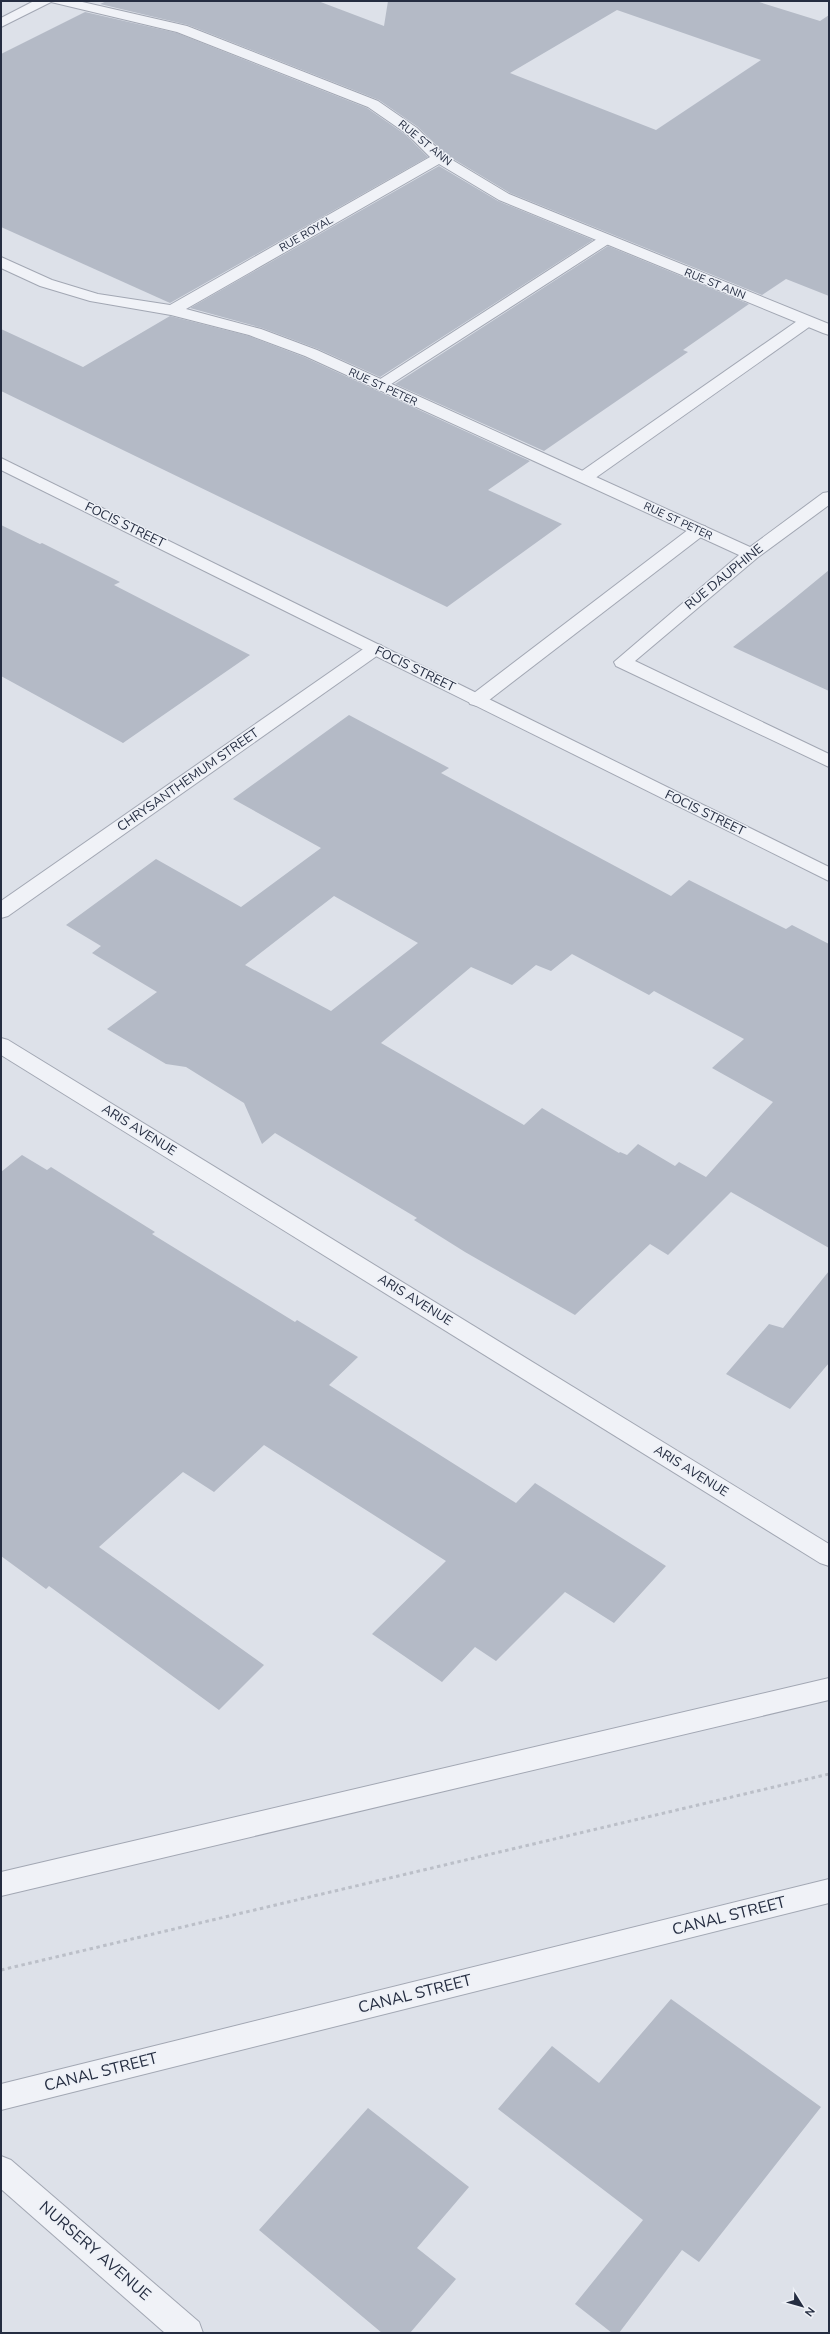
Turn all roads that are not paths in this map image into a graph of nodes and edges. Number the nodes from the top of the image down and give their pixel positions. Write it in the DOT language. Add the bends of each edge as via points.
graph roads {
  1 [pos="45,1"];
  2 [pos="57,1"];
  3 [pos="1,22"];
  4 [pos="439,158"];
  5 [pos="605,240"];
  6 [pos="1,262"];
  7 [pos="172,310"];
  8 [pos="806,322"];
  9 [pos="829,330"];
  10 [pos="379,385"];
  11 [pos="1,463"];
  12 [pos="585,477"];
  13 [pos="829,497"];
  14 [pos="699,530"];
  15 [pos="751,554"];
  16 [pos="375,649"];
  17 [pos="477,700"];
  18 [pos="829,761"];
  19 [pos="829,875"];
  20 [pos="1,911"];
  21 [pos="1,1045"];
  22 [pos="829,1556"];
  23 [pos="829,1689"];
  24 [pos="1,1884"];
  25 [pos="829,1891"];
  26 [pos="1,2097"];
  27 [pos="1,2170"];
  28 [pos="188,2333"];
  1 -- 3 [label="street"];
  2 -- 4 [label="street, RUE ST ANN" via="182,28 373,104 412,131"];
  4 -- 5 [label="street, RUE ST ANN" via="504,197"];
  4 -- 7 [label="street, RUE ROYAL"];
  5 -- 8 [label="street, RUE ST ANN"];
  5 -- 10 [label="street"];
  6 -- 7 [label="street, RUE ST PETER" via="46,283 96,298"];
  7 -- 10 [label="street, RUE ST PETER" via="255,332 311,353"];
  8 -- 9 [label="street, RUE ST ANN"];
  8 -- 12 [label="street"];
  10 -- 12 [label="street, RUE ST PETER"];
  11 -- 16 [label="street, FOCIS STREET"];
  12 -- 14 [label="street, RUE ST PETER"];
  13 -- 15 [label="street, RUE DAUPHINE"];
  14 -- 15 [label="street, RUE ST PETER"];
  14 -- 17 [label="street"];
  15 -- 18 [label="street, RUE DAUPHINE" via="623,662"];
  16 -- 17 [label="street, FOCIS STREET"];
  16 -- 20 [label="street, CHRYSANTHEMUM STREET"];
  17 -- 19 [label="street, FOCIS STREET"];
  21 -- 22 [label="street, ARIS AVENUE"];
  23 -- 24 [label="street"];
  25 -- 26 [label="street, CANAL STREET"];
  27 -- 28 [label="street, NURSERY AVENUE"];
}
